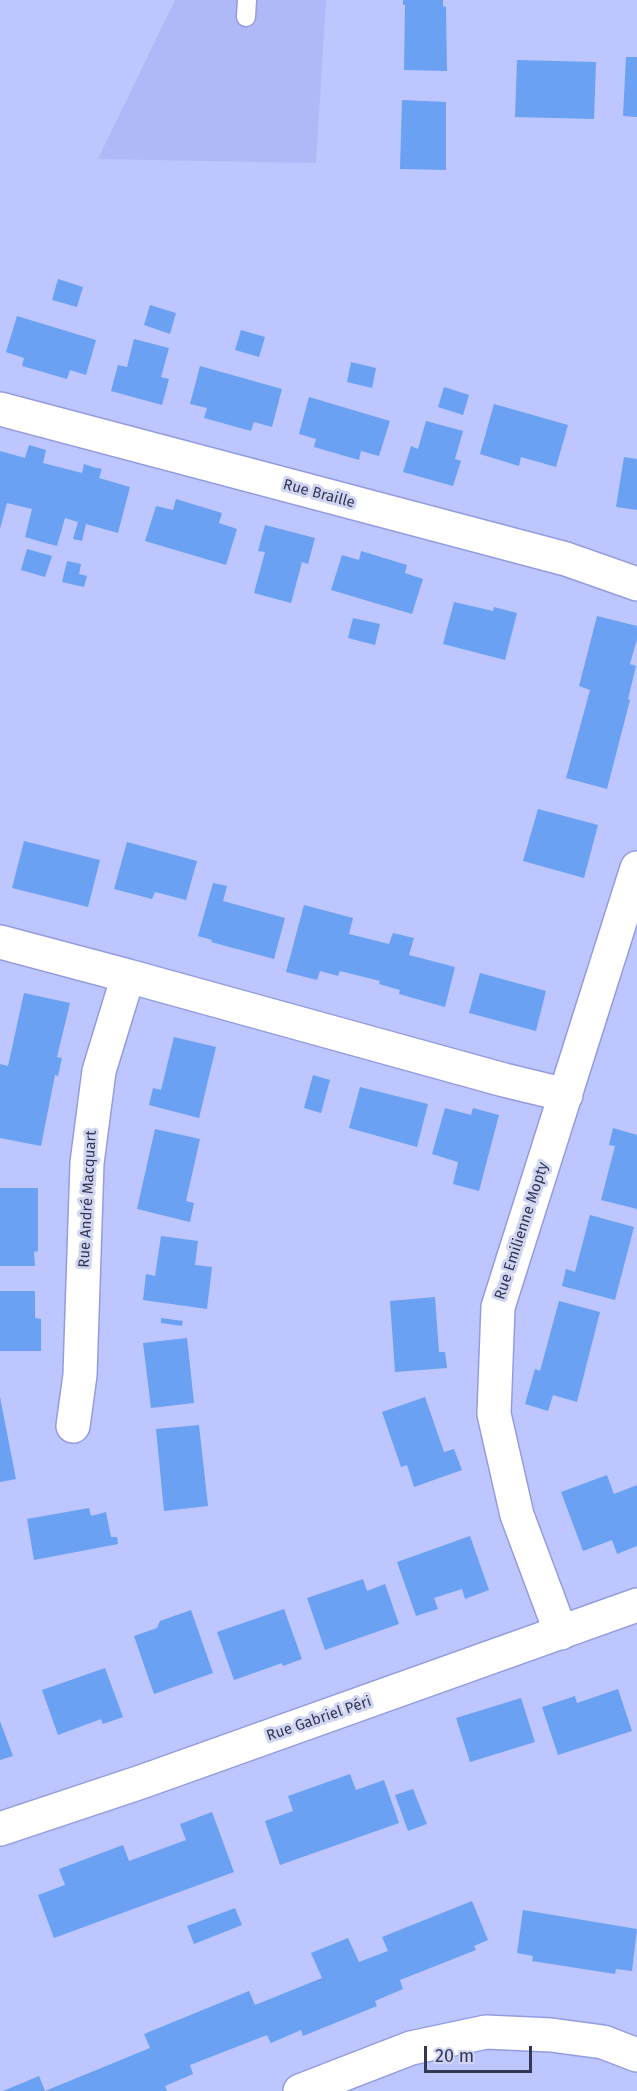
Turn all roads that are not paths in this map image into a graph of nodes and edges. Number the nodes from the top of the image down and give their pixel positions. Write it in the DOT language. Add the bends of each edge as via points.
graph roads {
  1 [pos="0,409"];
  2 [pos="637,584"];
  3 [pos="637,868"];
  4 [pos="0,942"];
  5 [pos="128,976"];
  6 [pos="566,1095"];
  7 [pos="73,1426"];
  8 [pos="637,1605"];
  9 [pos="561,1633"];
  10 [pos="0,1829"];
  11 [pos="637,2055"];
  12 [pos="300,2091"];
  1 -- 2 [label="street, Rue Braille" via="566,560"];
  3 -- 6 [label="street, Rue Emilienne Mopty"];
  4 -- 5 [label="street"];
  5 -- 6 [label="street"];
  5 -- 7 [label="street, Rue André Macquart" via="99,1071 87,1163 80,1375"];
  6 -- 9 [label="street, Rue Emilienne Mopty" via="498,1307 494,1414 517,1515"];
  8 -- 9 [label="street, Rue Gabriel Péri"];
  9 -- 10 [label="street, Rue Gabriel Péri"];
  11 -- 12 [label="street" via="603,2042 486,2032 411,2048"];
}
